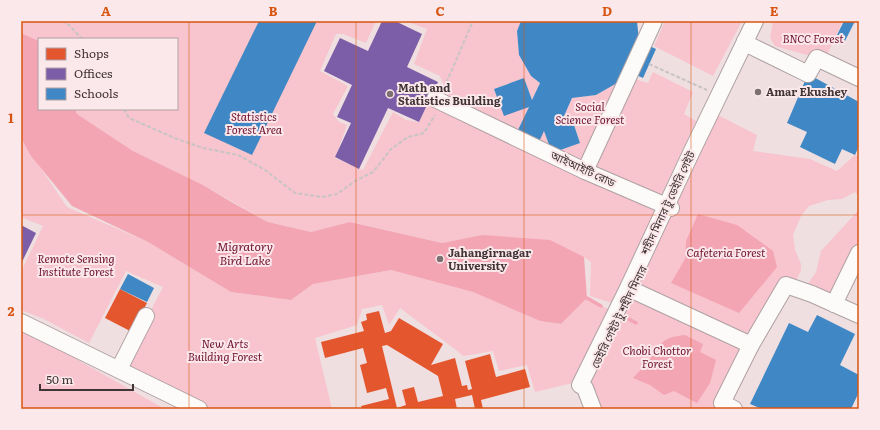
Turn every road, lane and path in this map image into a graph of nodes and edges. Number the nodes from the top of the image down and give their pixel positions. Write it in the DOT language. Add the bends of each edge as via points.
graph roads {
  1 [pos="62,21"];
  2 [pos="473,21"];
  3 [pos="654,21"];
  4 [pos="755,21"];
  5 [pos="761,21"];
  6 [pos="81,38"];
  7 [pos="747,43"];
  8 [pos="636,59"];
  9 [pos="859,78"];
  10 [pos="722,95"];
  11 [pos="439,101"];
  12 [pos="125,110"];
  13 [pos="585,171"];
  14 [pos="668,207"];
  15 [pos="859,253"];
  16 [pos="630,289"];
  17 [pos="834,304"];
  18 [pos="859,315"];
  19 [pos="146,316"];
  20 [pos="21,322"];
  21 [pos="751,345"];
  22 [pos="119,370"];
  23 [pos="199,409"];
  24 [pos="593,409"];
  25 [pos="734,409"];
  1 -- 6 [label="path"];
  2 -- 11 [label="path"];
  3 -- 8 [label="street"];
  4 -- 7 [label="street, শহীদ মিনার টু ডেইরি গেইট"];
  5 -- 7 [label="street"];
  7 -- 9 [label="street" via="808,74 817,58"];
  7 -- 10 [label="street, শহীদ মিনার টু ডেইরি গেইট"];
  8 -- 10 [label="path"];
  8 -- 13 [label="street"];
  10 -- 14 [label="street, শহীদ মিনার টু ডেইরি গেইট" via="691,153"];
  11 -- 12 [label="path" via="424,133 408,137 391,149 373,172 336,194 322,198 294,193 265,170 238,155 203,148 177,139 130,118"];
  11 -- 13 [label="street, আইআইটি রোড"];
  13 -- 14 [label="street, আইআইটি রোড"];
  14 -- 16 [label="street, শহীদ মিনার টু ডেইরি গেইট"];
  15 -- 17 [label="street"];
  16 -- 21 [label="street"];
  16 -- 24 [label="street, শহীদ মিনার টু ডেইরি গেইট" via="582,386"];
  17 -- 18 [label="street"];
  17 -- 21 [label="street" via="786,286"];
  19 -- 22 [label="street"];
  20 -- 22 [label="street"];
  21 -- 25 [label="street" via="722,403"];
  22 -- 23 [label="street"];
}
